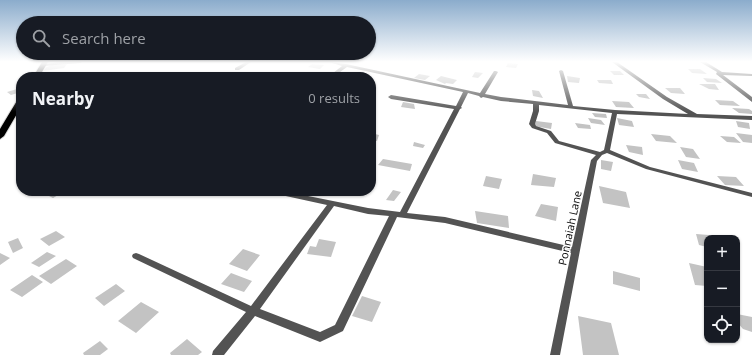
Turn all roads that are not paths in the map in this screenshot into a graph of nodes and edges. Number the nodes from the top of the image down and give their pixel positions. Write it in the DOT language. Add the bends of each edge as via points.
graph roads {
  1 [pos="406,79"];
  2 [pos="492,79"];
  3 [pos="563,79"];
  4 [pos="637,79"];
  5 [pos="723,79"];
  6 [pos="466,92"];
  7 [pos="481,96"];
  8 [pos="391,97"];
  9 [pos="752,100"];
  10 [pos="536,103"];
  11 [pos="572,107"];
  12 [pos="459,108"];
  13 [pos="16,109"];
  14 [pos="615,112"];
  15 [pos="695,115"];
  16 [pos="752,118"];
  17 [pos="0,136"];
  18 [pos="603,153"];
  19 [pos="297,196"];
  20 [pos="752,196"];
  21 [pos="333,203"];
  22 [pos="398,214"];
  23 [pos="576,251"];
  24 [pos="136,256"];
  25 [pos="253,312"];
  26 [pos="217,355"];
  27 [pos="555,355"];
  1 -- 6 [label="street"];
  2 -- 7 [label="street"];
  3 -- 11 [label="street"];
  4 -- 15 [label="street"];
  5 -- 9 [label="street"];
  6 -- 7 [label="street"];
  6 -- 12 [label="street"];
  7 -- 10 [label="street"];
  8 -- 12 [label="street"];
  10 -- 11 [label="street"];
  10 -- 18 [label="street" via="532,124 534,127 549,132 557,142"];
  11 -- 14 [label="street"];
  12 -- 22 [label="street"];
  13 -- 17 [label="main road"];
  14 -- 15 [label="street"];
  14 -- 18 [label="street, Ponnaiah Lane"];
  15 -- 16 [label="street"];
  18 -- 20 [label="street"];
  18 -- 23 [label="street, Ponnaiah Lane" via="594,160"];
  19 -- 21 [label="street"];
  21 -- 22 [label="street"];
  21 -- 25 [label="street"];
  22 -- 23 [label="street" via="445,220"];
  22 -- 25 [label="street" via="339,328 320,337"];
  23 -- 27 [label="street, Ponnaiah Lane"];
  24 -- 25 [label="street"];
  25 -- 26 [label="street"];
}
